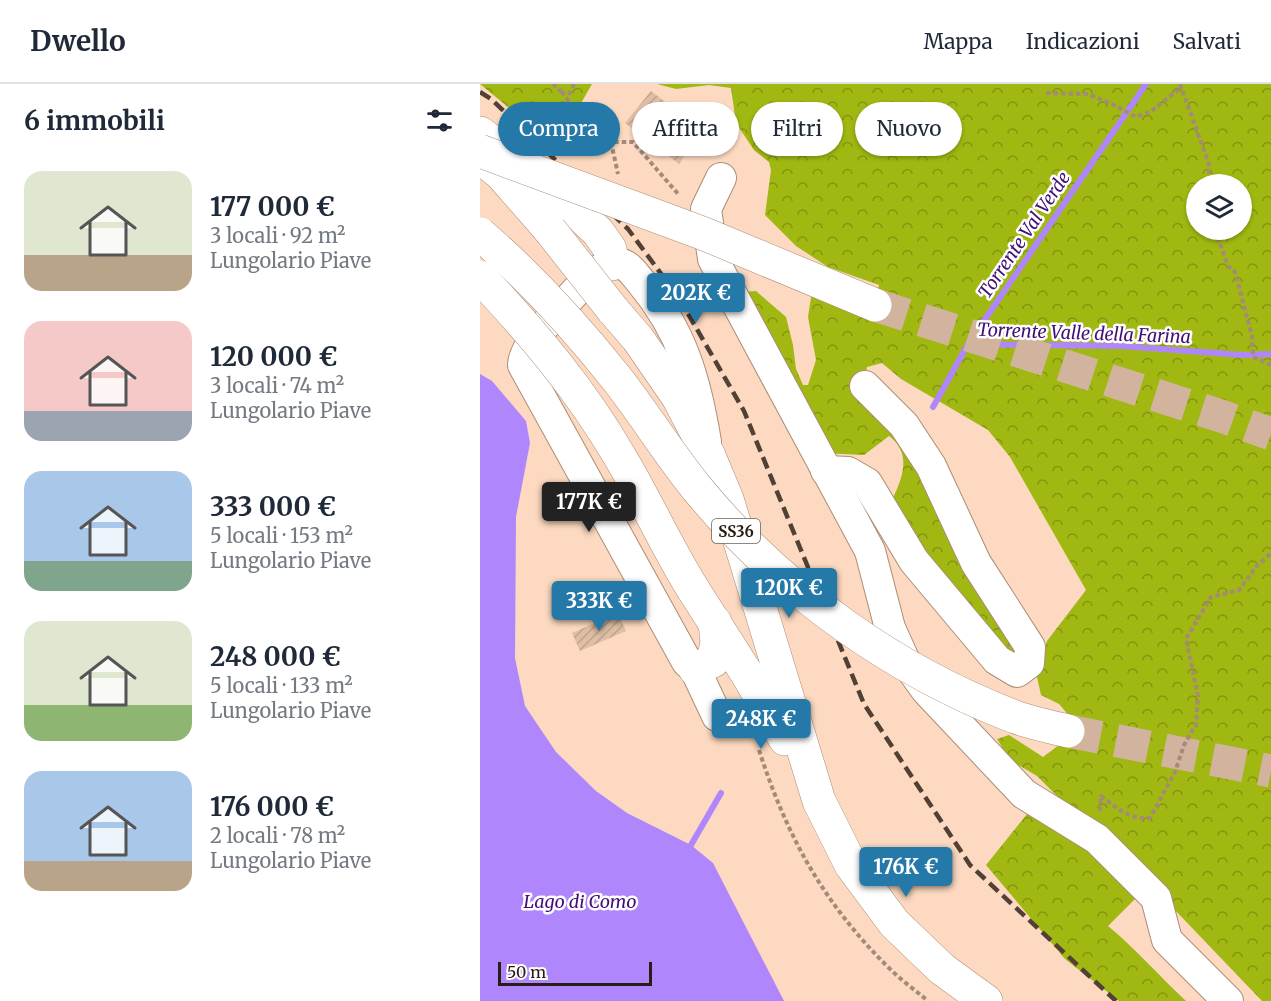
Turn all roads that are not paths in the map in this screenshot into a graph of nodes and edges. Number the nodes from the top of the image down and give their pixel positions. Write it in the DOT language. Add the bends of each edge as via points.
graph roads {
  1 [pos="480,133"];
  2 [pos="480,151"];
  3 [pos="480,157"];
  4 [pos="721,178"];
  5 [pos="480,234"];
  6 [pos="612,264"];
  7 [pos="480,277"];
  8 [pos="875,306"];
  9 [pos="865,386"];
  10 [pos="709,456"];
  11 [pos="826,471"];
  12 [pos="715,622"];
  13 [pos="695,669"];
  14 [pos="747,674"];
  15 [pos="717,716"];
  16 [pos="1068,731"];
  17 [pos="819,801"];
  18 [pos="986,1001"];
  19 [pos="1228,1001"];
  1 -- 6 [label="main road" via="547,184 598,232 610,249"];
  2 -- 8 [label="main road, bridge" via="702,233"];
  3 -- 10 [label="main road, bridge" via="501,174 550,230 638,339 678,397"];
  4 -- 11 [label="street" via="706,209 713,259"];
  5 -- 16 [label="main road, SS36, bridge" via="568,319 701,494 774,568 846,626 930,679 1018,718"];
  6 -- 10 [label="street" via="630,268 662,310 698,395"];
  6 -- 13 [label="street" via="584,282 549,320 525,354 523,365 687,662"];
  7 -- 12 [label="main road, bridge" via="543,346 584,400 668,549"];
  9 -- 11 [label="street" via="904,425 931,466 976,563 1030,647 1029,663 1017,672 997,660 914,561 867,483 848,472"];
  10 -- 17 [label="main road" via="727,499"];
  11 -- 19 [label="street" via="870,550 890,628 904,659 926,690 1024,794 1097,839 1156,898 1167,940"];
  12 -- 13 [label="main road" via="717,642 713,661"];
  12 -- 14 [label="main road"];
  13 -- 14 [label="street"];
  13 -- 15 [label="street"];
  14 -- 17 [label="main road"];
  17 -- 18 [label="main road" via="850,865 894,923 942,969"];
}
